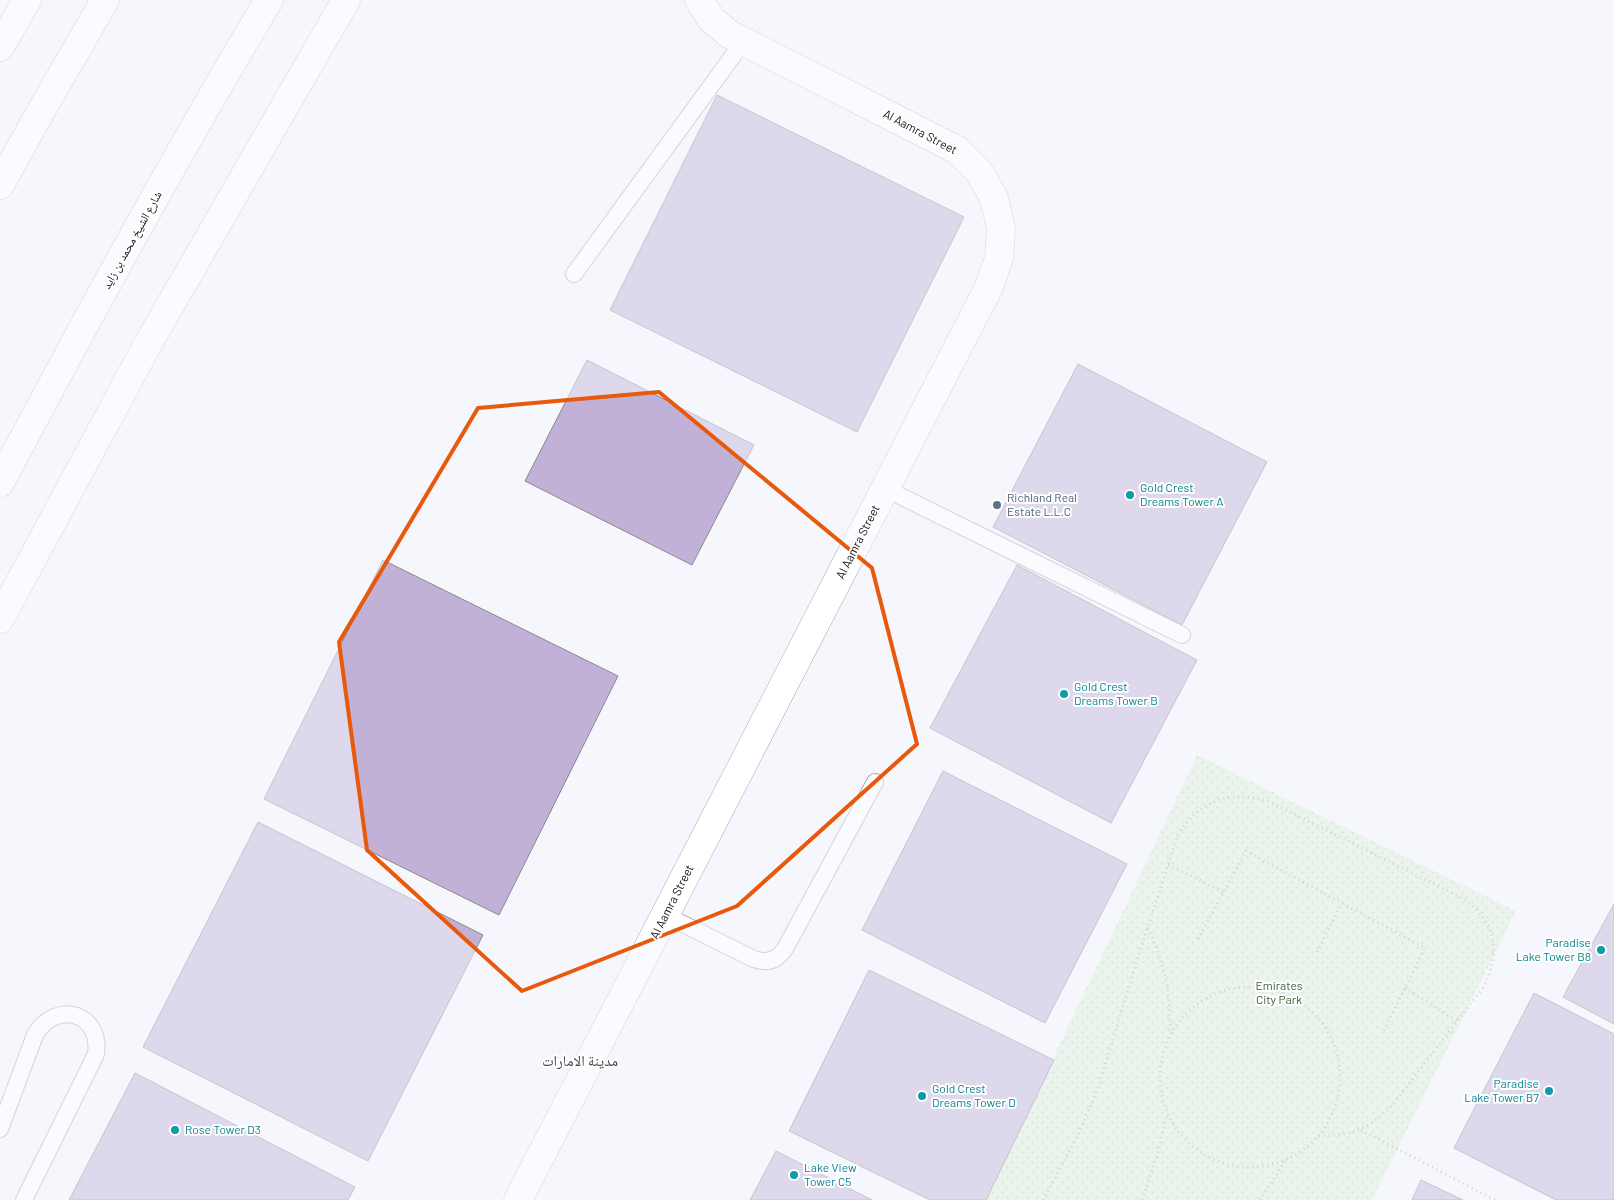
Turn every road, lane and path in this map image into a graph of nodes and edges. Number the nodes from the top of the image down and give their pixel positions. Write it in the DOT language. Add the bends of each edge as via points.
graph roads {
  1 [pos="27,0"];
  2 [pos="105,0"];
  3 [pos="269,0"];
  4 [pos="346,0"];
  5 [pos="699,0"];
  6 [pos="743,42"];
  7 [pos="0,47"];
  8 [pos="0,185"];
  9 [pos="574,274"];
  10 [pos="0,483"];
  11 [pos="886,489"];
  12 [pos="0,619"];
  13 [pos="1182,635"];
  14 [pos="875,782"];
  15 [pos="1168,865"];
  16 [pos="1224,892"];
  17 [pos="1342,903"];
  18 [pos="665,915"];
  19 [pos="1148,928"];
  20 [pos="1198,939"];
  21 [pos="1317,952"];
  22 [pos="1405,988"];
  23 [pos="1457,1021"];
  24 [pos="1382,1032"];
  25 [pos="1170,1035"];
  26 [pos="1167,1113"];
  27 [pos="0,1129"];
  28 [pos="1360,1130"];
  29 [pos="1318,1136"];
  30 [pos="1286,1159"];
  31 [pos="24,1200"];
  32 [pos="518,1200"];
  33 [pos="1043,1200"];
  34 [pos="1142,1200"];
  35 [pos="1260,1200"];
  36 [pos="1494,1200"];
  1 -- 7 [label="main road"];
  2 -- 8 [label="main road"];
  3 -- 10 [label="main road, شارع الشيخ محمد بن زايد" via="99,298"];
  4 -- 12 [label="main road" via="149,342"];
  5 -- 6 [label="main road, Al Aamra Street" via="712,20"];
  6 -- 9 [label="lane"];
  6 -- 11 [label="main road, Al Aamra Street" via="957,150 979,172 994,198 1001,228 999,258 989,287"];
  11 -- 13 [label="lane"];
  11 -- 18 [label="main road, Al Aamra Street"];
  14 -- 18 [label="lane" via="786,947 776,959 754,960"];
  15 -- 16 [label="path"];
  15 -- 19 [label="path"];
  15 -- 23 [label="path" via="1178,834 1197,811 1224,798 1255,797 1462,898 1474,906 1490,929 1494,959 1483,988"];
  16 -- 17 [label="path" via="1246,852"];
  16 -- 20 [label="path"];
  17 -- 21 [label="path"];
  17 -- 22 [label="path" via="1425,948"];
  18 -- 32 [label="main road, Al Aamra Street"];
  19 -- 25 [label="path" via="1167,979"];
  19 -- 33 [label="path" via="1098,1088 1077,1137"];
  22 -- 23 [label="path"];
  22 -- 24 [label="path"];
  23 -- 28 [label="path" via="1385,1113"];
  25 -- 26 [label="path" via="1162,1054 1159,1074"];
  25 -- 29 [label="path" via="1196,1004 1233,989 1273,990 1309,1009 1332,1041 1340,1080 1330,1119"];
  26 -- 30 [label="path" via="1190,1145 1226,1164 1246,1167"];
  26 -- 34 [label="path"];
  27 -- 31 [label="lane" via="40,1027 46,1020 64,1014 83,1019 95,1035 98,1044 96,1054"];
  28 -- 29 [label="path"];
  28 -- 36 [label="path"];
  29 -- 30 [label="path" via="1303,1150"];
  30 -- 35 [label="path"];
}
